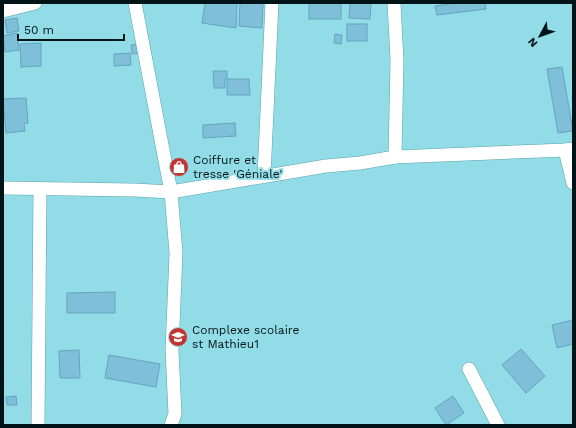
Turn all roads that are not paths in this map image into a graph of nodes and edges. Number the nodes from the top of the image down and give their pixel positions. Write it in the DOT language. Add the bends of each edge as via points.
graph roads {
  1 [pos="35,3"];
  2 [pos="135,3"];
  3 [pos="272,3"];
  4 [pos="394,3"];
  5 [pos="3,11"];
  6 [pos="569,150"];
  7 [pos="395,157"];
  8 [pos="264,176"];
  9 [pos="573,183"];
  10 [pos="3,188"];
  11 [pos="40,189"];
  12 [pos="171,192"];
  13 [pos="469,369"];
  14 [pos="173,419"];
  15 [pos="38,425"];
  16 [pos="182,425"];
  17 [pos="498,425"];
  1 -- 5 [label="street"];
  2 -- 12 [label="street"];
  3 -- 8 [label="street"];
  4 -- 7 [label="street" via="397,60"];
  6 -- 7 [label="street"];
  6 -- 9 [label="street"];
  7 -- 8 [label="street"];
  8 -- 12 [label="street"];
  10 -- 11 [label="street"];
  11 -- 12 [label="street"];
  11 -- 15 [label="street"];
  12 -- 14 [label="street" via="176,253 172,350"];
  13 -- 17 [label="street"];
  14 -- 16 [label="street"];
}
